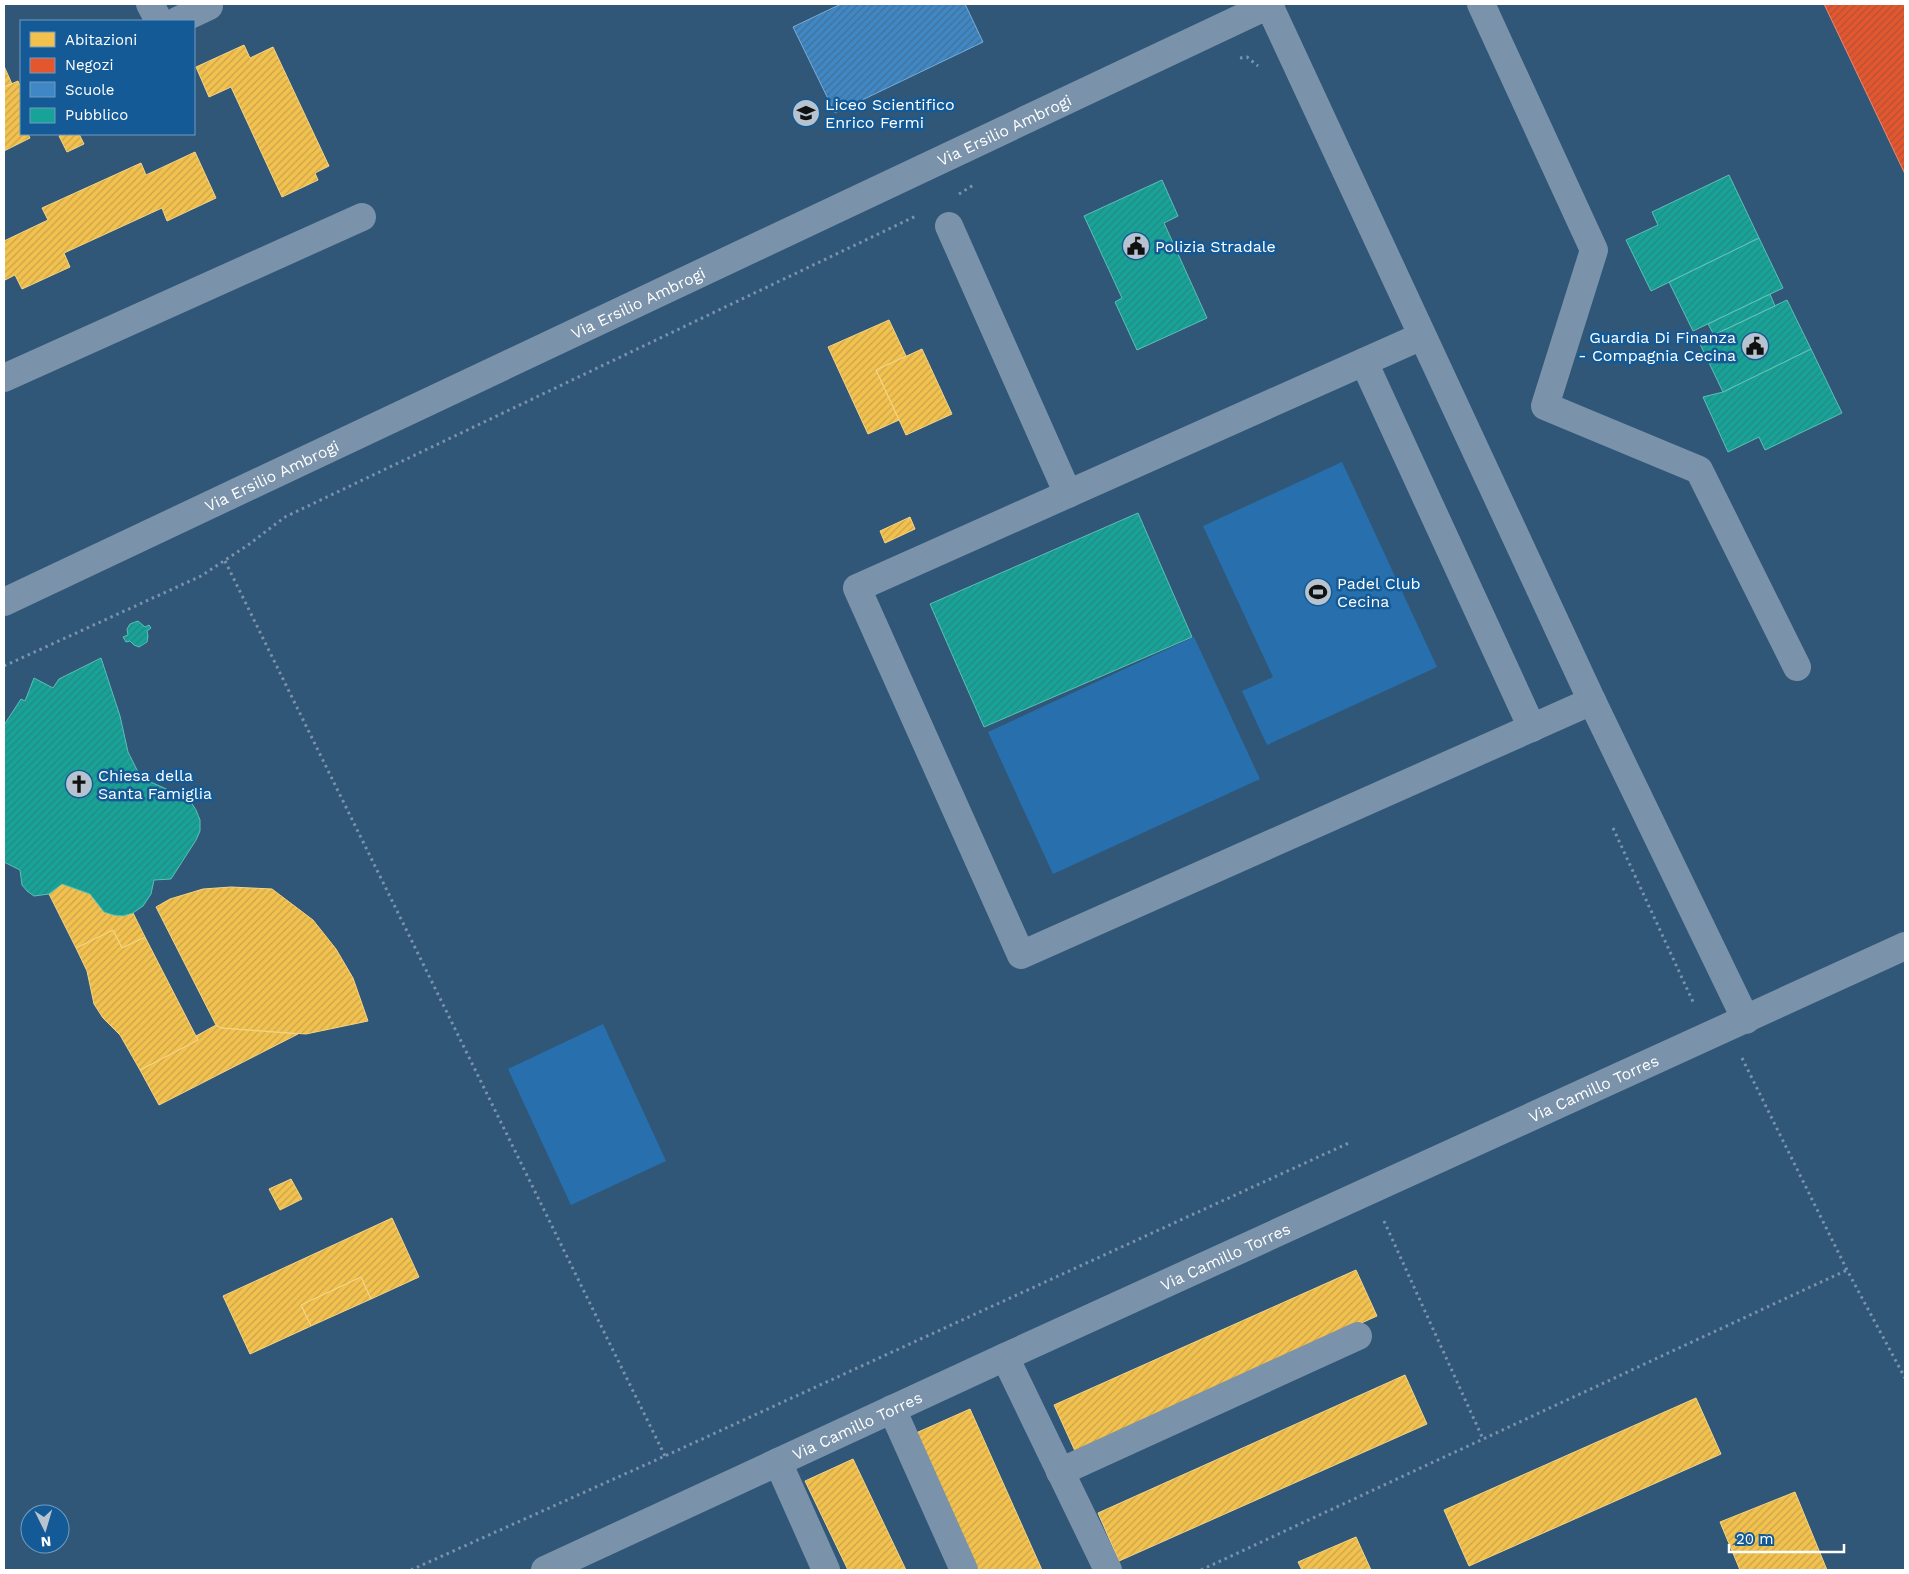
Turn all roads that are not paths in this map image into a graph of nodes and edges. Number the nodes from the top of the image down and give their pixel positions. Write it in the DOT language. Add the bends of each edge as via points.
graph roads {
  1 [pos="150,4"];
  2 [pos="208,4"];
  3 [pos="1270,4"];
  4 [pos="1481,4"];
  5 [pos="158,20"];
  6 [pos="179,20"];
  7 [pos="362,217"];
  8 [pos="949,226"];
  9 [pos="1422,336"];
  10 [pos="1364,362"];
  11 [pos="4,378"];
  12 [pos="1068,494"];
  13 [pos="4,602"];
  14 [pos="1797,667"];
  15 [pos="1592,701"];
  16 [pos="1532,728"];
  17 [pos="1905,946"];
  18 [pos="1728,1028"];
  19 [pos="1358,1336"];
  20 [pos="1005,1357"];
  21 [pos="892,1409"];
  22 [pos="778,1462"];
  23 [pos="1060,1472"];
  24 [pos="545,1570"];
  25 [pos="826,1570"];
  26 [pos="964,1570"];
  27 [pos="1108,1570"];
  1 -- 5 [label="street"];
  2 -- 6 [label="street"];
  3 -- 9 [label="street"];
  3 -- 13 [label="street, Via Ersilio Ambrogi"];
  4 -- 14 [label="street" via="1594,250 1545,406 1699,470"];
  7 -- 11 [label="street"];
  8 -- 12 [label="street"];
  9 -- 10 [label="street"];
  9 -- 15 [label="street"];
  10 -- 12 [label="street"];
  10 -- 16 [label="street"];
  12 -- 16 [label="street" via="857,588 1021,955"];
  15 -- 16 [label="street"];
  15 -- 18 [label="street"];
  17 -- 18 [label="street, Via Camillo Torres"];
  18 -- 20 [label="street, Via Camillo Torres"];
  19 -- 23 [label="street"];
  20 -- 21 [label="street, Via Camillo Torres"];
  20 -- 23 [label="street"];
  21 -- 22 [label="street, Via Camillo Torres"];
  21 -- 26 [label="street"];
  22 -- 24 [label="street, Via Camillo Torres"];
  22 -- 25 [label="street"];
  23 -- 27 [label="street"];
}
